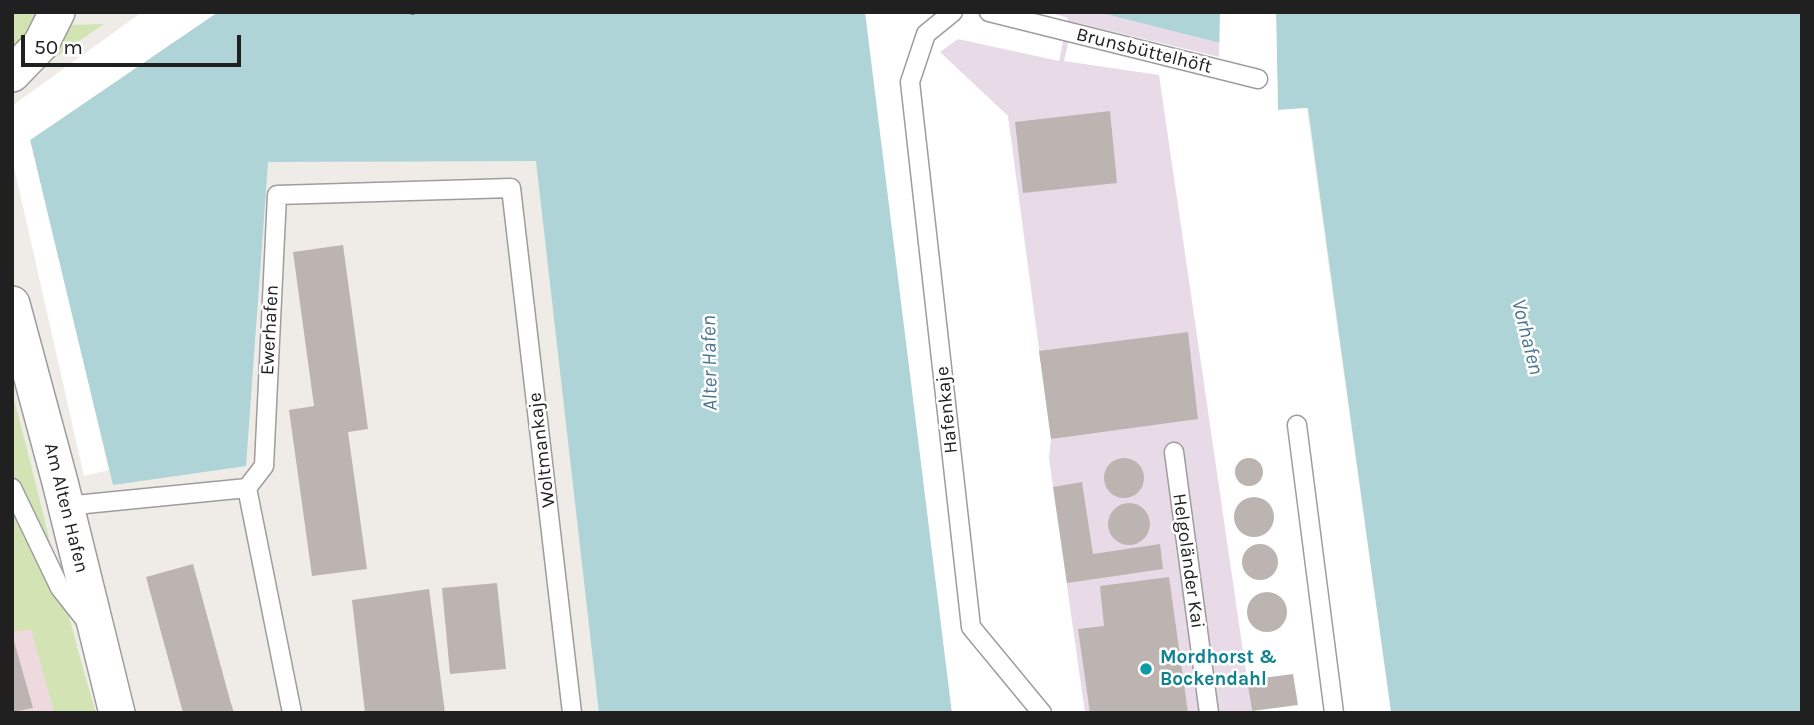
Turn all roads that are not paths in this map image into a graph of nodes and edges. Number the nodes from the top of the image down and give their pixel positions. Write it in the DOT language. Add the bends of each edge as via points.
graph roads {
  1 [pos="57,12"];
  2 [pos="953,12"];
  3 [pos="989,12"];
  4 [pos="12,74"];
  5 [pos="1258,79"];
  6 [pos="277,195"];
  7 [pos="12,304"];
  8 [pos="1297,425"];
  9 [pos="1174,452"];
  10 [pos="12,488"];
  11 [pos="247,488"];
  12 [pos="65,506"];
  13 [pos="97,635"];
  14 [pos="117,713"];
  15 [pos="292,713"];
  16 [pos="572,713"];
  17 [pos="1042,713"];
  18 [pos="1209,713"];
  19 [pos="1334,713"];
  1 -- 4 [label="street" via="41,44"];
  2 -- 17 [label="lane, Hafenkaje" via="926,34 909,82 971,627"];
  3 -- 5 [label="lane, Brunsbüttelhöft"];
  6 -- 11 [label="lane, Ewerhafen" via="264,466"];
  6 -- 16 [label="lane, Woltmankaje" via="511,188"];
  7 -- 12 [label="street, Am Alten Hafen"];
  8 -- 19 [label="lane"];
  9 -- 18 [label="lane, Helgoländer Kai"];
  10 -- 13 [label="lane" via="60,588"];
  11 -- 12 [label="lane"];
  11 -- 15 [label="lane"];
  12 -- 13 [label="street, Am Alten Hafen"];
  13 -- 14 [label="street, Am Alten Hafen"];
}
